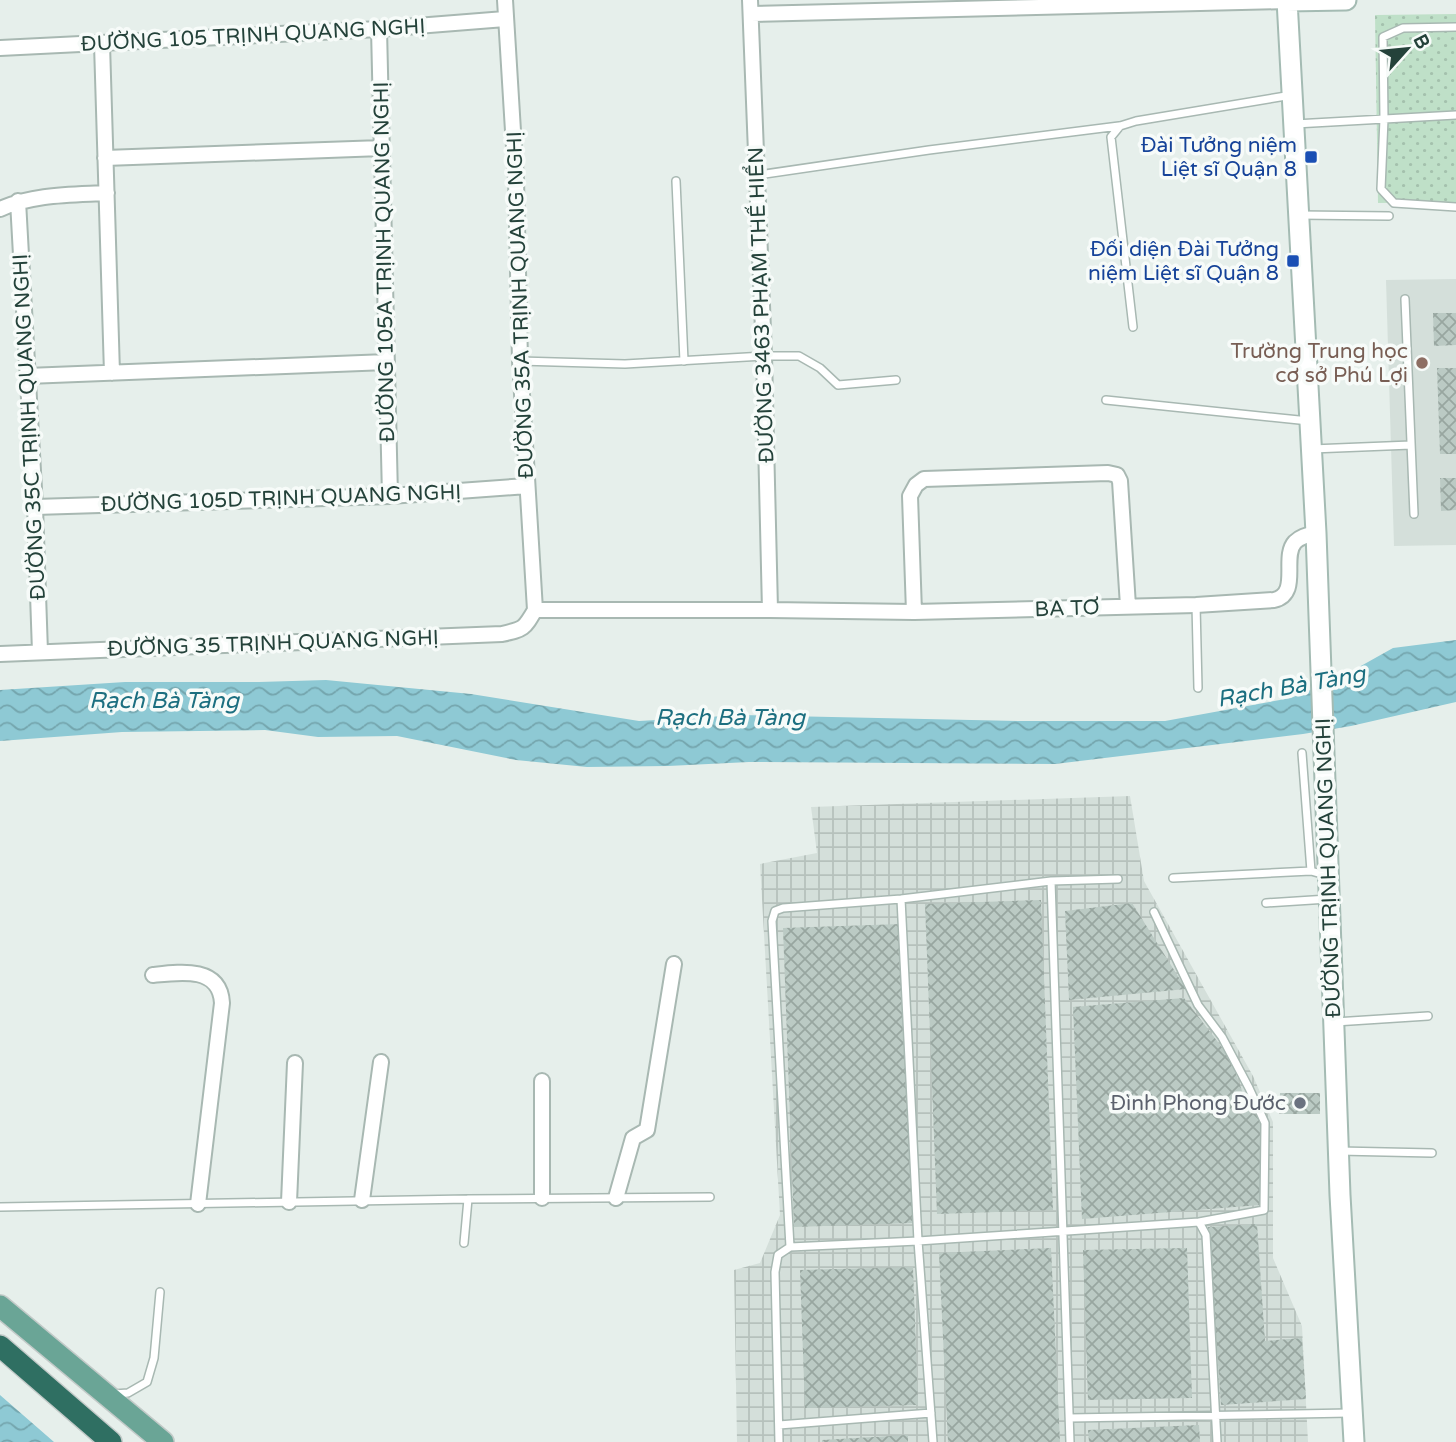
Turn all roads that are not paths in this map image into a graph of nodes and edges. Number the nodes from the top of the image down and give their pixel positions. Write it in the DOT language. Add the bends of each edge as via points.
graph roads {
  1 [pos="505,0"];
  2 [pos="1287,0"];
  3 [pos="1346,0"];
  4 [pos="750,7"];
  5 [pos="505,19"];
  6 [pos="1456,27"];
  7 [pos="379,29"];
  8 [pos="103,44"];
  9 [pos="0,48"];
  10 [pos="1292,95"];
  11 [pos="1456,115"];
  12 [pos="1384,119"];
  13 [pos="1294,124"];
  14 [pos="1120,126"];
  15 [pos="382,148"];
  16 [pos="105,158"];
  17 [pos="758,175"];
  18 [pos="676,181"];
  19 [pos="107,193"];
  20 [pos="18,201"];
  21 [pos="1456,207"];
  22 [pos="0,209"];
  23 [pos="1299,215"];
  24 [pos="1389,216"];
  25 [pos="1405,299"];
  26 [pos="1133,327"];
  27 [pos="764,356"];
  28 [pos="684,360"];
  29 [pos="520,361"];
  30 [pos="387,362"];
  31 [pos="113,373"];
  32 [pos="27,376"];
  33 [pos="896,380"];
  34 [pos="1106,400"];
  35 [pos="1310,421"];
  36 [pos="1411,445"];
  37 [pos="1311,449"];
  38 [pos="527,486"];
  39 [pos="390,496"];
  40 [pos="35,507"];
  41 [pos="1414,514"];
  42 [pos="1316,533"];
  43 [pos="1196,605"];
  44 [pos="1128,606"];
  45 [pos="535,610"];
  46 [pos="770,610"];
  47 [pos="914,612"];
  48 [pos="40,652"];
  49 [pos="0,654"];
  50 [pos="1198,688"];
  51 [pos="1302,753"];
  52 [pos="1320,873"];
  53 [pos="1173,878"];
  54 [pos="1118,879"];
  55 [pos="1051,881"];
  56 [pos="901,899"];
  57 [pos="1329,899"];
  58 [pos="1266,903"];
  59 [pos="1154,912"];
  60 [pos="674,964"];
  61 [pos="153,975"];
  62 [pos="1428,1016"];
  63 [pos="1334,1022"];
  64 [pos="381,1062"];
  65 [pos="295,1063"];
  66 [pos="542,1081"];
  67 [pos="1339,1151"];
  68 [pos="1432,1153"];
  69 [pos="710,1197"];
  70 [pos="542,1198"];
  71 [pos="616,1198"];
  72 [pos="468,1199"];
  73 [pos="362,1200"];
  74 [pos="289,1202"];
  75 [pos="198,1203"];
  76 [pos="0,1207"];
  77 [pos="1199,1222"];
  78 [pos="1064,1232"];
  79 [pos="918,1241"];
  80 [pos="464,1243"];
  81 [pos="790,1247"];
  82 [pos="160,1292"];
  83 [pos="0,1306"];
  84 [pos="0,1346"];
  85 [pos="107,1395"];
  86 [pos="931,1413"];
  87 [pos="1352,1413"];
  88 [pos="1215,1416"];
  89 [pos="1070,1418"];
  90 [pos="779,1425"];
  91 [pos="111,1442"];
  92 [pos="163,1442"];
  93 [pos="779,1442"];
  94 [pos="933,1442"];
  95 [pos="1070,1442"];
  96 [pos="1217,1442"];
  97 [pos="1354,1442"];
  1 -- 5 [label="street, ĐƯỜNG 35A TRỊNH QUANG NGHỊ"];
  2 -- 3 [label="main road"];
  2 -- 4 [label="street"];
  2 -- 10 [label="main road, ĐƯỜNG TRỊNH QUANG NGHỊ"];
  4 -- 17 [label="street, ĐƯỜNG 3463 PHẠM THẾ HIỂN"];
  5 -- 7 [label="street, ĐƯỜNG 105 TRỊNH QUANG NGHỊ"];
  5 -- 29 [label="street, ĐƯỜNG 35A TRỊNH QUANG NGHỊ" via="516,180"];
  6 -- 12 [label="lane" via="1403,27 1383,37"];
  7 -- 8 [label="street, ĐƯỜNG 105 TRỊNH QUANG NGHỊ"];
  7 -- 15 [label="street, ĐƯỜNG 105A TRỊNH QUANG NGHỊ"];
  8 -- 9 [label="street, ĐƯỜNG 105 TRỊNH QUANG NGHỊ"];
  8 -- 16 [label="street"];
  10 -- 13 [label="main road, ĐƯỜNG TRỊNH QUANG NGHỊ"];
  10 -- 14 [label="lane"];
  11 -- 12 [label="lane"];
  12 -- 13 [label="lane"];
  12 -- 21 [label="lane" via="1381,189 1394,203"];
  13 -- 23 [label="main road, ĐƯỜNG TRỊNH QUANG NGHỊ"];
  14 -- 17 [label="lane"];
  14 -- 26 [label="lane" via="1111,137"];
  15 -- 16 [label="street"];
  15 -- 30 [label="street, ĐƯỜNG 105A TRỊNH QUANG NGHỊ"];
  16 -- 19 [label="street"];
  17 -- 27 [label="street, ĐƯỜNG 3463 PHẠM THẾ HIỂN"];
  18 -- 28 [label="lane"];
  19 -- 20 [label="street"];
  19 -- 31 [label="street"];
  20 -- 22 [label="street"];
  20 -- 32 [label="street, ĐƯỜNG 35C TRỊNH QUANG NGHỊ"];
  23 -- 24 [label="lane"];
  23 -- 35 [label="main road, ĐƯỜNG TRỊNH QUANG NGHỊ"];
  25 -- 36 [label="lane"];
  27 -- 28 [label="lane"];
  27 -- 33 [label="lane" via="799,356 838,385"];
  27 -- 46 [label="street, ĐƯỜNG 3463 PHẠM THẾ HIỂN"];
  28 -- 29 [label="lane" via="625,364"];
  29 -- 38 [label="street, ĐƯỜNG 35A TRỊNH QUANG NGHỊ"];
  30 -- 31 [label="street"];
  30 -- 39 [label="street, ĐƯỜNG 105A TRỊNH QUANG NGHỊ"];
  31 -- 32 [label="street"];
  32 -- 40 [label="street, ĐƯỜNG 35C TRỊNH QUANG NGHỊ"];
  34 -- 35 [label="lane"];
  35 -- 37 [label="main road, ĐƯỜNG TRỊNH QUANG NGHỊ"];
  36 -- 37 [label="lane"];
  36 -- 41 [label="lane"];
  37 -- 42 [label="main road, ĐƯỜNG TRỊNH QUANG NGHỊ"];
  38 -- 39 [label="street, ĐƯỜNG 105D TRỊNH QUANG NGHỊ"];
  38 -- 45 [label="street, ĐƯỜNG 35A TRỊNH QUANG NGHỊ"];
  39 -- 40 [label="street, ĐƯỜNG 105D TRỊNH QUANG NGHỊ"];
  40 -- 48 [label="street, ĐƯỜNG 35C TRỊNH QUANG NGHỊ"];
  42 -- 43 [label="street, BA TƠ" via="1296,540 1292,547 1285,595"];
  42 -- 52 [label="main road, ĐƯỜNG TRỊNH QUANG NGHỊ" via="1324,761"];
  43 -- 44 [label="street, BA TƠ"];
  43 -- 50 [label="lane"];
  44 -- 47 [label="street, BA TƠ"];
  44 -- 47 [label="street" via="1120,481 1108,473 924,479 910,496"];
  45 -- 46 [label="street, BA TƠ"];
  45 -- 48 [label="street, ĐƯỜNG 35 TRỊNH QUANG NGHỊ" via="526,626 502,634"];
  46 -- 47 [label="street, BA TƠ"];
  48 -- 49 [label="street, ĐƯỜNG 35 TRỊNH QUANG NGHỊ"];
  51 -- 52 [label="lane"];
  52 -- 53 [label="lane"];
  52 -- 57 [label="main road, ĐƯỜNG TRỊNH QUANG NGHỊ"];
  54 -- 55 [label="lane"];
  55 -- 56 [label="lane"];
  55 -- 78 [label="lane"];
  56 -- 79 [label="lane"];
  56 -- 81 [label="lane" via="775,911"];
  57 -- 58 [label="lane"];
  57 -- 63 [label="main road, ĐƯỜNG TRỊNH QUANG NGHỊ"];
  59 -- 77 [label="lane" via="1198,1005 1222,1037 1265,1123 1264,1210"];
  60 -- 71 [label="street" via="647,1130 633,1138"];
  61 -- 75 [label="street" via="195,973 214,982 222,994"];
  62 -- 63 [label="lane"];
  63 -- 67 [label="main road, ĐƯỜNG TRỊNH QUANG NGHỊ"];
  64 -- 73 [label="street"];
  65 -- 74 [label="street"];
  66 -- 70 [label="street"];
  67 -- 68 [label="lane"];
  67 -- 87 [label="main road, ĐƯỜNG TRỊNH QUANG NGHỊ"];
  69 -- 71 [label="lane"];
  70 -- 71 [label="lane"];
  70 -- 72 [label="lane"];
  72 -- 73 [label="lane"];
  72 -- 80 [label="lane"];
  73 -- 74 [label="lane"];
  74 -- 75 [label="lane"];
  75 -- 76 [label="lane"];
  77 -- 78 [label="lane"];
  77 -- 88 [label="lane" via="1206,1235"];
  78 -- 79 [label="lane"];
  78 -- 89 [label="lane"];
  79 -- 81 [label="lane"];
  79 -- 86 [label="lane"];
  81 -- 90 [label="lane" via="778,1255 775,1272"];
  82 -- 85 [label="lane" via="147,1382 128,1393"];
  83 -- 85 [label="main road"];
  84 -- 91 [label="highway"];
  85 -- 92 [label="main road"];
  86 -- 90 [label="lane"];
  86 -- 94 [label="lane"];
  87 -- 88 [label="lane"];
  87 -- 97 [label="main road, ĐƯỜNG TRỊNH QUANG NGHỊ"];
  88 -- 89 [label="lane"];
  88 -- 96 [label="lane"];
  89 -- 95 [label="lane"];
  90 -- 93 [label="lane"];
}
